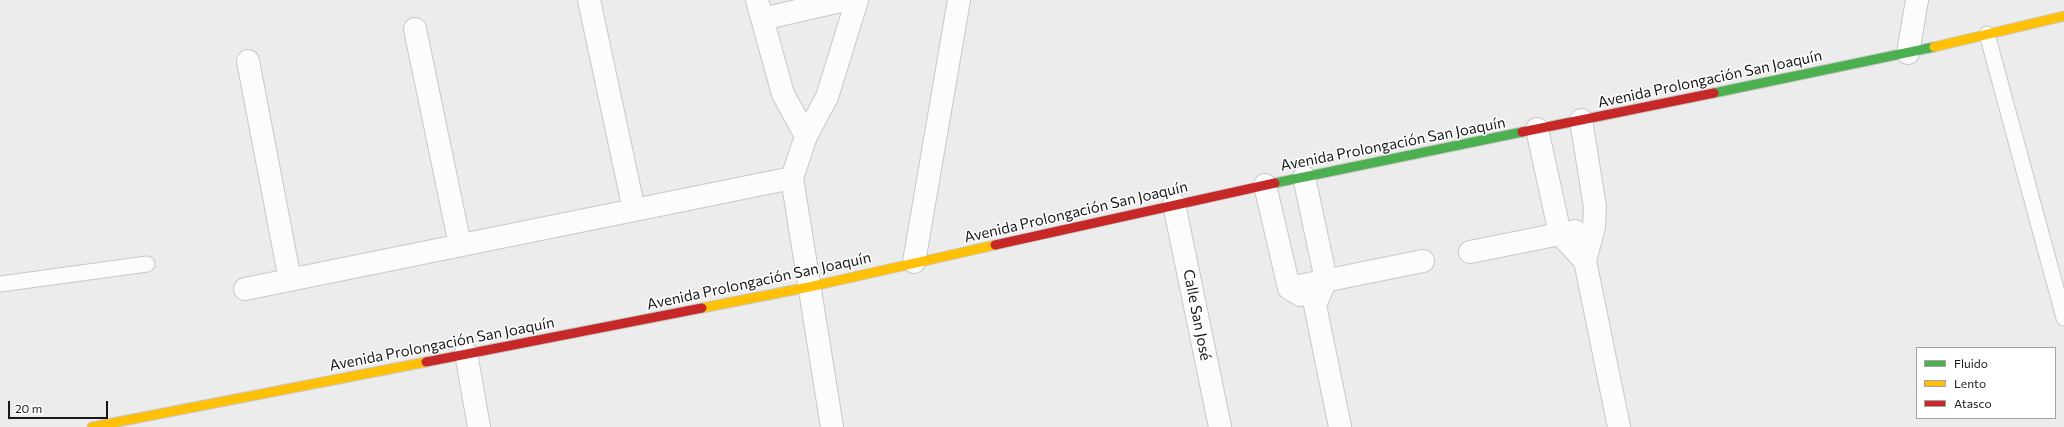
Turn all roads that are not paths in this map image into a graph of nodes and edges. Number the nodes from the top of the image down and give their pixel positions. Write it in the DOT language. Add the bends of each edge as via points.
graph roads {
  1 [pos="589,0"];
  2 [pos="845,0"];
  3 [pos="857,0"];
  4 [pos="959,0"];
  5 [pos="1917,0"];
  6 [pos="759,10"];
  7 [pos="2064,16"];
  8 [pos="415,29"];
  9 [pos="1987,34"];
  10 [pos="1908,53"];
  11 [pos="248,61"];
  12 [pos="1581,120"];
  13 [pos="1537,129"];
  14 [pos="806,136"];
  15 [pos="1304,177"];
  16 [pos="792,178"];
  17 [pos="1265,185"];
  18 [pos="1174,204"];
  19 [pos="634,210"];
  20 [pos="1594,227"];
  21 [pos="1560,234"];
  22 [pos="460,245"];
  23 [pos="1470,252"];
  24 [pos="1424,261"];
  25 [pos="1585,261"];
  26 [pos="914,262"];
  27 [pos="148,264"];
  28 [pos="290,280"];
  29 [pos="1326,280"];
  30 [pos="0,284"];
  31 [pos="809,287"];
  32 [pos="1289,288"];
  33 [pos="244,289"];
  34 [pos="1315,305"];
  35 [pos="2064,318"];
  36 [pos="466,353"];
  37 [pos="92,427"];
  38 [pos="479,427"];
  39 [pos="832,427"];
  40 [pos="1220,427"];
  41 [pos="1340,427"];
  42 [pos="1619,427"];
  1 -- 19 [label="street"];
  2 -- 6 [label="street"];
  3 -- 14 [label="street" via="827,96"];
  4 -- 26 [label="street"];
  5 -- 10 [label="street"];
  6 -- 14 [label="street" via="783,94"];
  7 -- 9 [label="street, Avenida Prolongación San Joaquín"];
  8 -- 22 [label="street"];
  9 -- 10 [label="street, Avenida Prolongación San Joaquín"];
  9 -- 35 [label="lane"];
  10 -- 12 [label="street, Avenida Prolongación San Joaquín"];
  11 -- 28 [label="street"];
  12 -- 13 [label="street, Avenida Prolongación San Joaquín"];
  12 -- 20 [label="street" via="1595,208"];
  13 -- 15 [label="street, Avenida Prolongación San Joaquín"];
  13 -- 21 [label="street"];
  14 -- 16 [label="street"];
  15 -- 17 [label="street, Avenida Prolongación San Joaquín"];
  15 -- 29 [label="street"];
  16 -- 19 [label="street"];
  16 -- 31 [label="street"];
  17 -- 18 [label="street, Avenida Prolongación San Joaquín"];
  17 -- 32 [label="street"];
  18 -- 26 [label="street, Avenida Prolongación San Joaquín"];
  18 -- 40 [label="street, Calle San José"];
  19 -- 22 [label="street"];
  20 -- 21 [label="street"];
  20 -- 25 [label="street"];
  21 -- 23 [label="street"];
  21 -- 25 [label="street"];
  22 -- 28 [label="street"];
  24 -- 29 [label="street"];
  25 -- 42 [label="street"];
  26 -- 31 [label="street, Avenida Prolongación San Joaquín"];
  27 -- 30 [label="lane"];
  28 -- 33 [label="street"];
  29 -- 32 [label="street"];
  29 -- 34 [label="street"];
  31 -- 36 [label="street, Avenida Prolongación San Joaquín"];
  31 -- 39 [label="street"];
  32 -- 34 [label="street"];
  34 -- 41 [label="street"];
  36 -- 37 [label="street, Avenida Prolongación San Joaquín"];
  36 -- 38 [label="street"];
}
